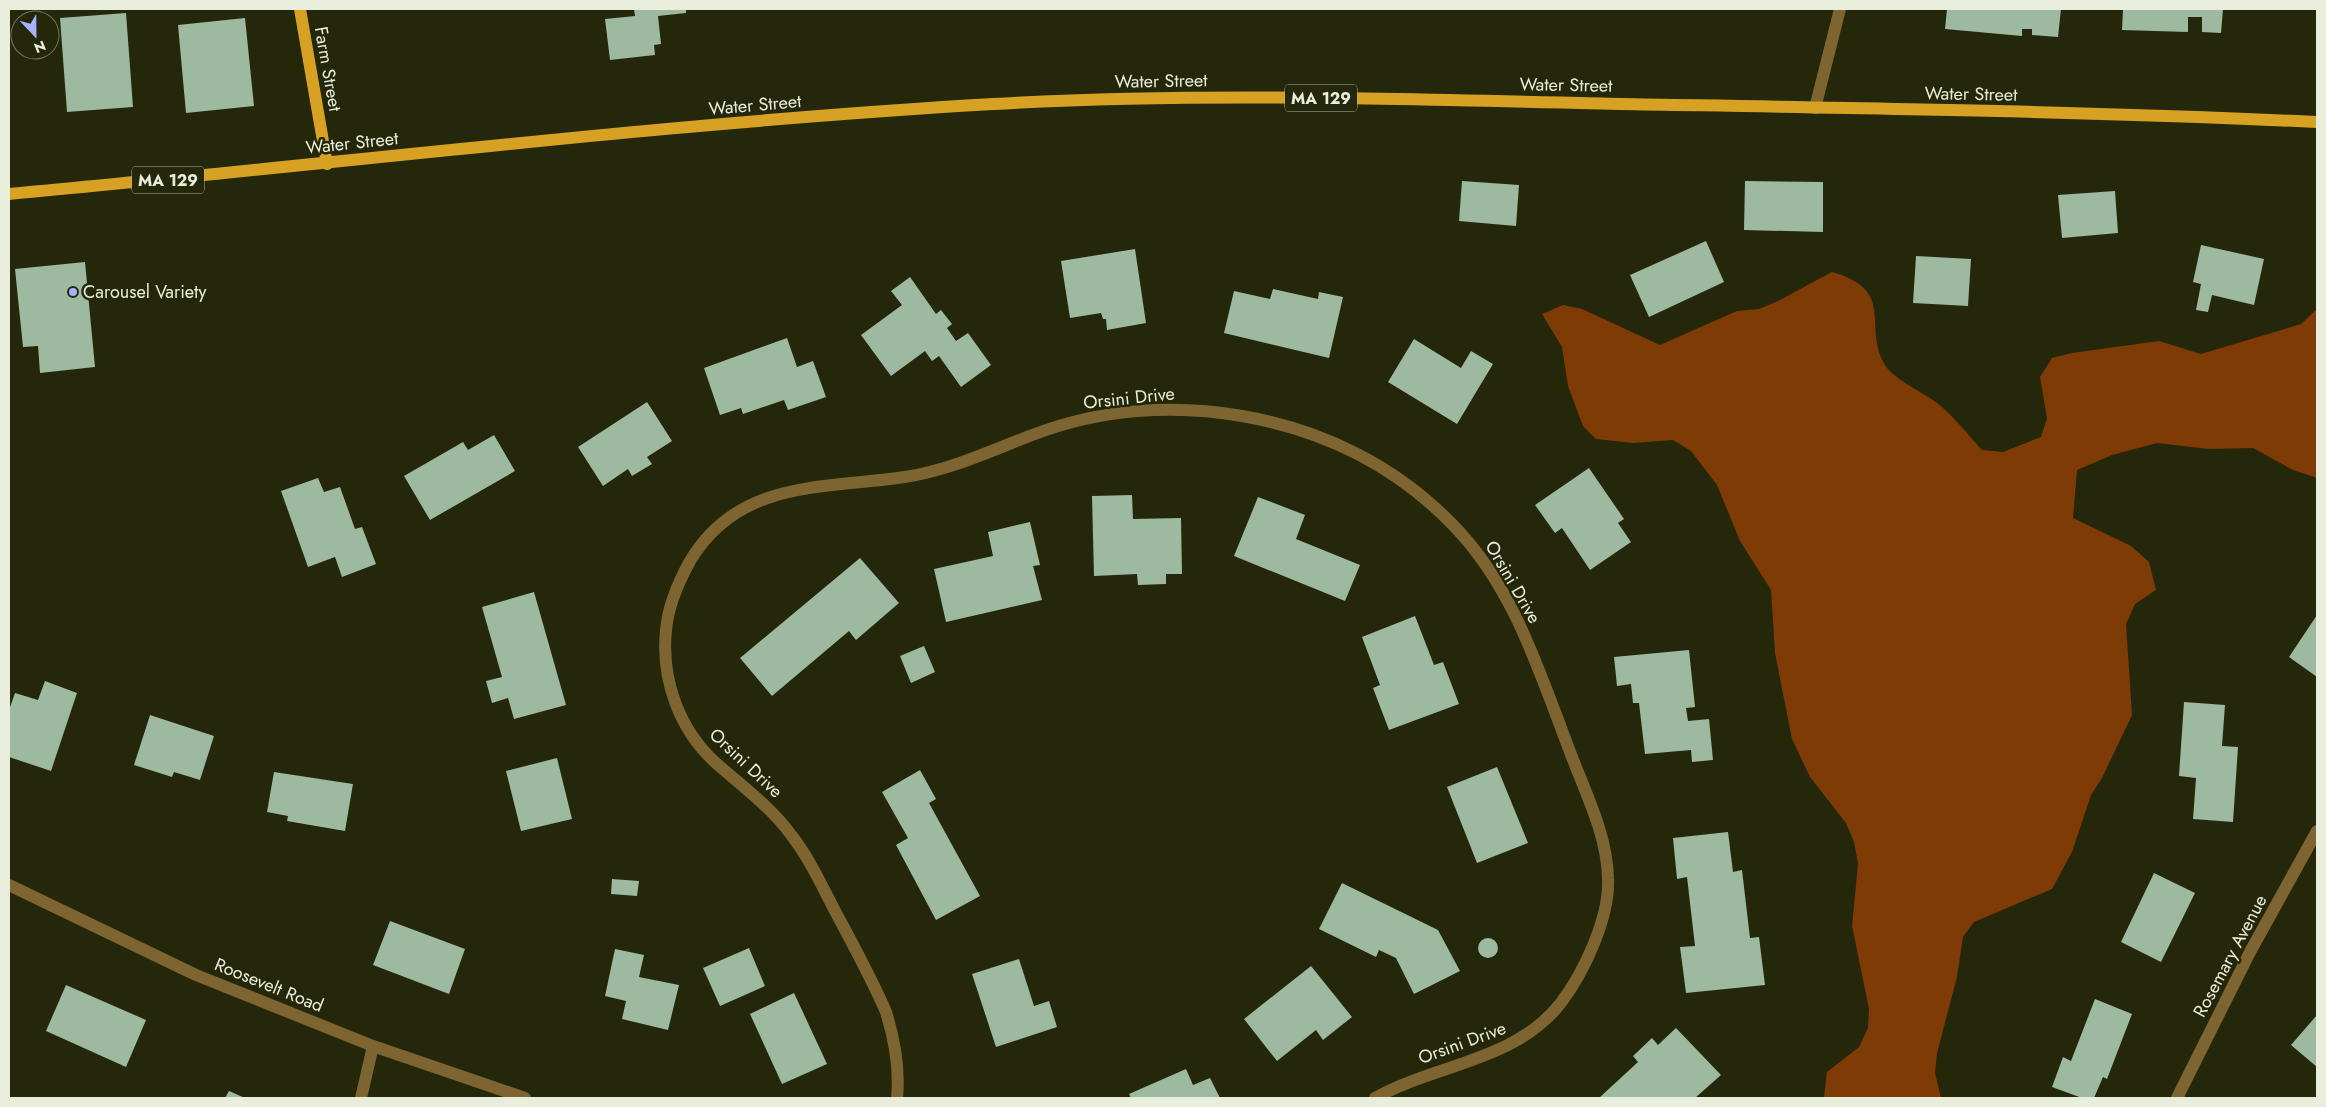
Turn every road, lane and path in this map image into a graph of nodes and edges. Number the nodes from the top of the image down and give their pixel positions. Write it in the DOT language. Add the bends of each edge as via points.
graph roads {
  1 [pos="300,9"];
  2 [pos="1840,9"];
  3 [pos="1815,108"];
  4 [pos="2317,122"];
  5 [pos="327,164"];
  6 [pos="9,194"];
  7 [pos="2317,831"];
  8 [pos="9,885"];
  9 [pos="373,1046"];
  10 [pos="361,1098"];
  11 [pos="525,1098"];
  12 [pos="897,1098"];
  13 [pos="1375,1098"];
  14 [pos="2177,1098"];
  1 -- 5 [label="main road, Farm Street"];
  2 -- 3 [label="street"];
  3 -- 4 [label="main road, Water Street / MA 129"];
  3 -- 5 [label="main road, Water Street / MA 129" via="1263,97 1004,103 548,140"];
  5 -- 6 [label="main road, Water Street / MA 129"];
  7 -- 14 [label="street, Rosemary Avenue" via="2250,952"];
  8 -- 9 [label="street, Roosevelt Road" via="196,975"];
  9 -- 10 [label="street"];
  9 -- 11 [label="street, Roosevelt Road"];
  12 -- 13 [label="street, Orsini Drive" via="898,1060 886,1012 797,842 764,803 713,761 683,721 669,679 666,629 680,582 699,548 718,528 748,505 774,495 817,485 905,477 932,471 1074,421 1157,409 1204,410 1244,416 1330,440 1369,459 1406,484 1450,522 1481,558 1512,609 1543,681 1602,840 1609,883 1607,899 1591,949 1560,1004 1519,1040 1417,1078"];
}
